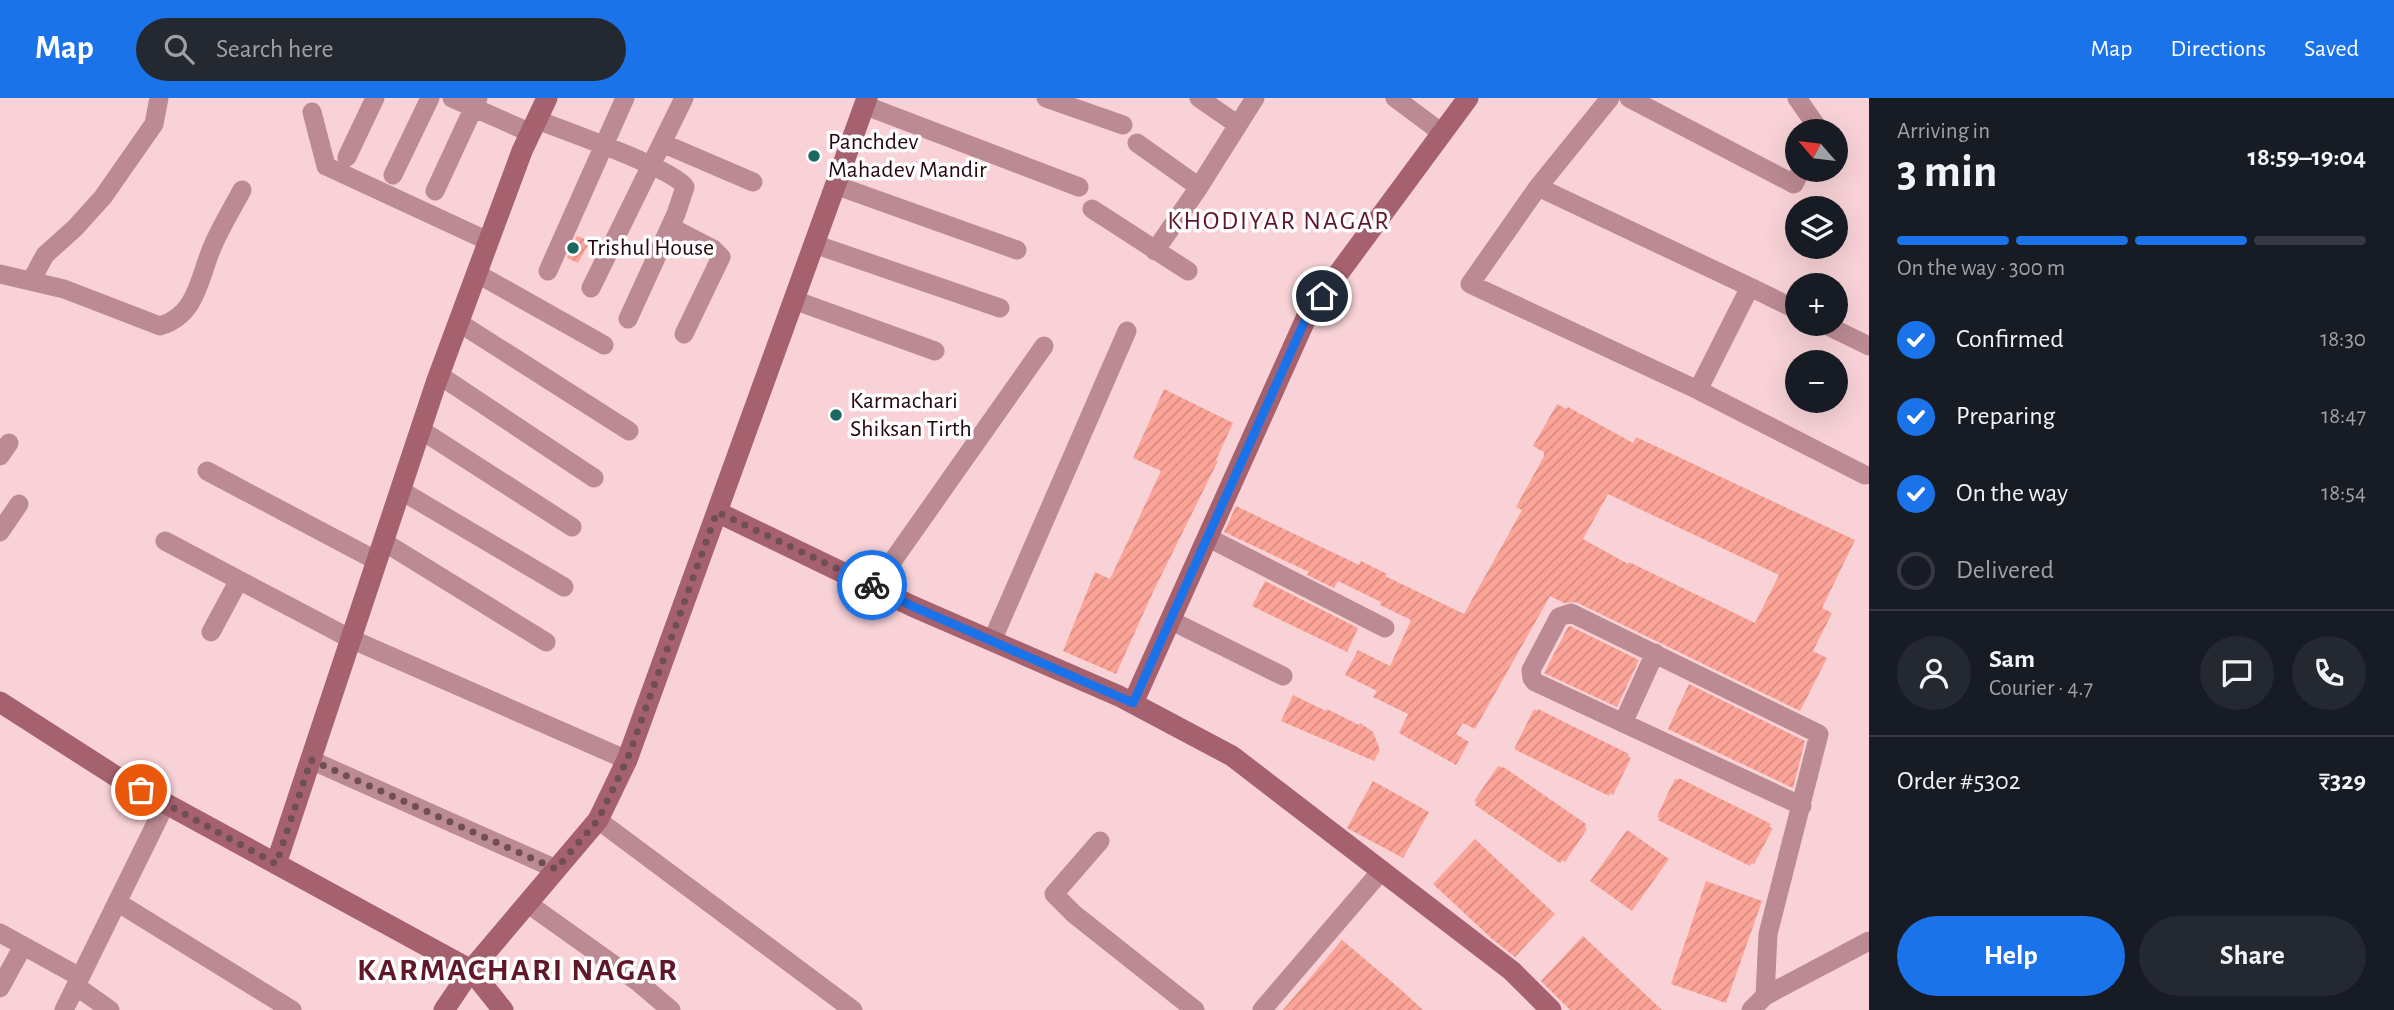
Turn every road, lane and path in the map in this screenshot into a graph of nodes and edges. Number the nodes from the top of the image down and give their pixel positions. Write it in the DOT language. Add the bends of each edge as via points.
graph roads {
  1 [pos="159,98"];
  2 [pos="375,98"];
  3 [pos="430,98"];
  4 [pos="452,98"];
  5 [pos="547,98"];
  6 [pos="625,98"];
  7 [pos="684,98"];
  8 [pos="1046,98"];
  9 [pos="1199,98"];
  10 [pos="1255,98"];
  11 [pos="1395,98"];
  12 [pos="1468,98"];
  13 [pos="1610,98"];
  14 [pos="1629,98"];
  15 [pos="1797,98"];
  16 [pos="859,100"];
  17 [pos="476,103"];
  18 [pos="312,112"];
  19 [pos="1812,119"];
  20 [pos="1122,125"];
  21 [pos="1238,125"];
  22 [pos="534,126"];
  23 [pos="1442,133"];
  24 [pos="662,143"];
  25 [pos="1137,143"];
  26 [pos="604,146"];
  27 [pos="347,157"];
  28 [pos="651,166"];
  29 [pos="393,175"];
  30 [pos="1785,179"];
  31 [pos="753,182"];
  32 [pos="835,185"];
  33 [pos="1079,187"];
  34 [pos="1199,187"];
  35 [pos="1538,187"];
  36 [pos="242,190"];
  37 [pos="435,191"];
  38 [pos="1092,209"];
  39 [pos="670,227"];
  40 [pos="488,241"];
  41 [pos="814,244"];
  42 [pos="1017,250"];
  43 [pos="1154,251"];
  44 [pos="548,271"];
  45 [pos="1188,271"];
  46 [pos="477,272"];
  47 [pos="0,274"];
  48 [pos="30,281"];
  49 [pos="1750,287"];
  50 [pos="592,288"];
  51 [pos="794,300"];
  52 [pos="1785,304"];
  53 [pos="1000,308"];
  54 [pos="628,319"];
  55 [pos="458,322"];
  56 [pos="1127,331"];
  57 [pos="684,334"];
  58 [pos="1848,336"];
  59 [pos="604,345"];
  60 [pos="1044,345"];
  61 [pos="1869,346"];
  62 [pos="935,351"];
  63 [pos="439,375"];
  64 [pos="1698,390"];
  65 [pos="421,430"];
  66 [pos="629,431"];
  67 [pos="207,471"];
  68 [pos="1865,475"];
  69 [pos="594,478"];
  70 [pos="400,490"];
  71 [pos="19,504"];
  72 [pos="717,512"];
  73 [pos="572,527"];
  74 [pos="0,532"];
  75 [pos="1207,537"];
  76 [pos="165,541"];
  77 [pos="380,551"];
  78 [pos="239,580"];
  79 [pos="876,586"];
  80 [pos="564,587"];
  81 [pos="1170,620"];
  82 [pos="1385,628"];
  83 [pos="211,632"];
  84 [pos="351,639"];
  85 [pos="992,641"];
  86 [pos="546,642"];
  87 [pos="1655,653"];
  88 [pos="1283,676"];
  89 [pos="0,702"];
  90 [pos="1133,703"];
  91 [pos="1623,723"];
  92 [pos="311,760"];
  93 [pos="627,760"];
  94 [pos="166,803"];
  95 [pos="1802,806"];
  96 [pos="598,820"];
  97 [pos="1100,841"];
  98 [pos="276,864"];
  99 [pos="556,869"];
  100 [pos="1382,870"];
  101 [pos="117,902"];
  102 [pos="527,903"];
  103 [pos="0,933"];
  104 [pos="1869,941"];
  105 [pos="23,946"];
  106 [pos="471,970"];
  107 [pos="78,982"];
  108 [pos="0,988"];
  109 [pos="1758,1003"];
  110 [pos="64,1010"];
  111 [pos="110,1010"];
  112 [pos="292,1010"];
  113 [pos="444,1010"];
  114 [pos="503,1010"];
  115 [pos="671,1010"];
  116 [pos="853,1010"];
  117 [pos="1195,1010"];
  118 [pos="1262,1010"];
  119 [pos="1551,1010"];
  1 -- 48 [label="street" via="154,124 103,197 45,255"];
  2 -- 27 [label="street"];
  3 -- 29 [label="street"];
  4 -- 17 [label="street"];
  5 -- 22 [label="street"];
  6 -- 26 [label="street"];
  7 -- 24 [label="street"];
  8 -- 20 [label="street"];
  9 -- 21 [label="street"];
  10 -- 21 [label="street"];
  11 -- 23 [label="street"];
  12 -- 23 [label="street"];
  13 -- 35 [label="street"];
  14 -- 30 [label="street"];
  15 -- 19 [label="street"];
  16 -- 32 [label="street"];
  16 -- 33 [label="street"];
  17 -- 22 [label="street"];
  17 -- 37 [label="street"];
  18 -- 40 [label="street" via="326,166"];
  21 -- 34 [label="street"];
  22 -- 26 [label="street"];
  22 -- 40 [label="street"];
  23 -- 75 [label="street" via="1307,316"];
  24 -- 28 [label="street"];
  24 -- 31 [label="street"];
  25 -- 34 [label="street"];
  26 -- 28 [label="street"];
  26 -- 44 [label="street"];
  28 -- 39 [label="street" via="682,181 685,187"];
  28 -- 50 [label="street"];
  32 -- 41 [label="street"];
  32 -- 42 [label="street"];
  34 -- 43 [label="street"];
  35 -- 49 [label="street"];
  35 -- 64 [label="street" via="1471,284"];
  36 -- 48 [label="street" via="214,243 194,297 170,323 160,326 64,289"];
  38 -- 43 [label="street"];
  39 -- 54 [label="street"];
  39 -- 57 [label="street" via="721,257"];
  40 -- 46 [label="street"];
  41 -- 51 [label="street"];
  41 -- 53 [label="street"];
  43 -- 45 [label="street"];
  46 -- 55 [label="street"];
  46 -- 59 [label="street"];
  47 -- 48 [label="street"];
  49 -- 52 [label="street"];
  49 -- 64 [label="street"];
  51 -- 62 [label="street"];
  51 -- 72 [label="street"];
  55 -- 63 [label="street"];
  55 -- 66 [label="street"];
  56 -- 85 [label="street"];
  58 -- 61 [label="street"];
  60 -- 79 [label="street"];
  63 -- 65 [label="street"];
  63 -- 69 [label="street"];
  64 -- 68 [label="street"];
  65 -- 70 [label="street"];
  65 -- 73 [label="street"];
  67 -- 77 [label="street"];
  70 -- 77 [label="street"];
  70 -- 80 [label="street"];
  71 -- 74 [label="street"];
  72 -- 79 [label="street"];
  72 -- 93 [label="street"];
  75 -- 81 [label="street"];
  75 -- 82 [label="street"];
  76 -- 78 [label="street"];
  77 -- 84 [label="street"];
  77 -- 86 [label="street"];
  78 -- 83 [label="street"];
  78 -- 84 [label="street"];
  79 -- 85 [label="street"];
  81 -- 88 [label="street"];
  81 -- 90 [label="street"];
  84 -- 92 [label="street"];
  84 -- 93 [label="street"];
  85 -- 90 [label="street"];
  87 -- 91 [label="street"];
  87 -- 91 [label="street" via="1571,612 1559,617 1531,670 1535,682"];
  87 -- 95 [label="street" via="1819,734"];
  89 -- 94 [label="street"];
  90 -- 100 [label="street" via="1232,756"];
  91 -- 95 [label="street"];
  92 -- 98 [label="street"];
  92 -- 99 [label="street"];
  93 -- 96 [label="street"];
  94 -- 98 [label="street"];
  94 -- 101 [label="street"];
  95 -- 109 [label="street" via="1768,934"];
  96 -- 99 [label="street"];
  96 -- 116 [label="street"];
  97 -- 117 [label="street" via="1054,894"];
  98 -- 106 [label="street"];
  99 -- 102 [label="street"];
  100 -- 118 [label="street"];
  100 -- 119 [label="street" via="1512,971"];
  101 -- 107 [label="street"];
  101 -- 112 [label="street"];
  102 -- 106 [label="street"];
  102 -- 115 [label="street"];
  103 -- 105 [label="street"];
  104 -- 109 [label="street"];
  105 -- 107 [label="street"];
  105 -- 108 [label="street"];
  106 -- 113 [label="street"];
  106 -- 114 [label="street"];
  107 -- 110 [label="street"];
  107 -- 111 [label="street"];
}
